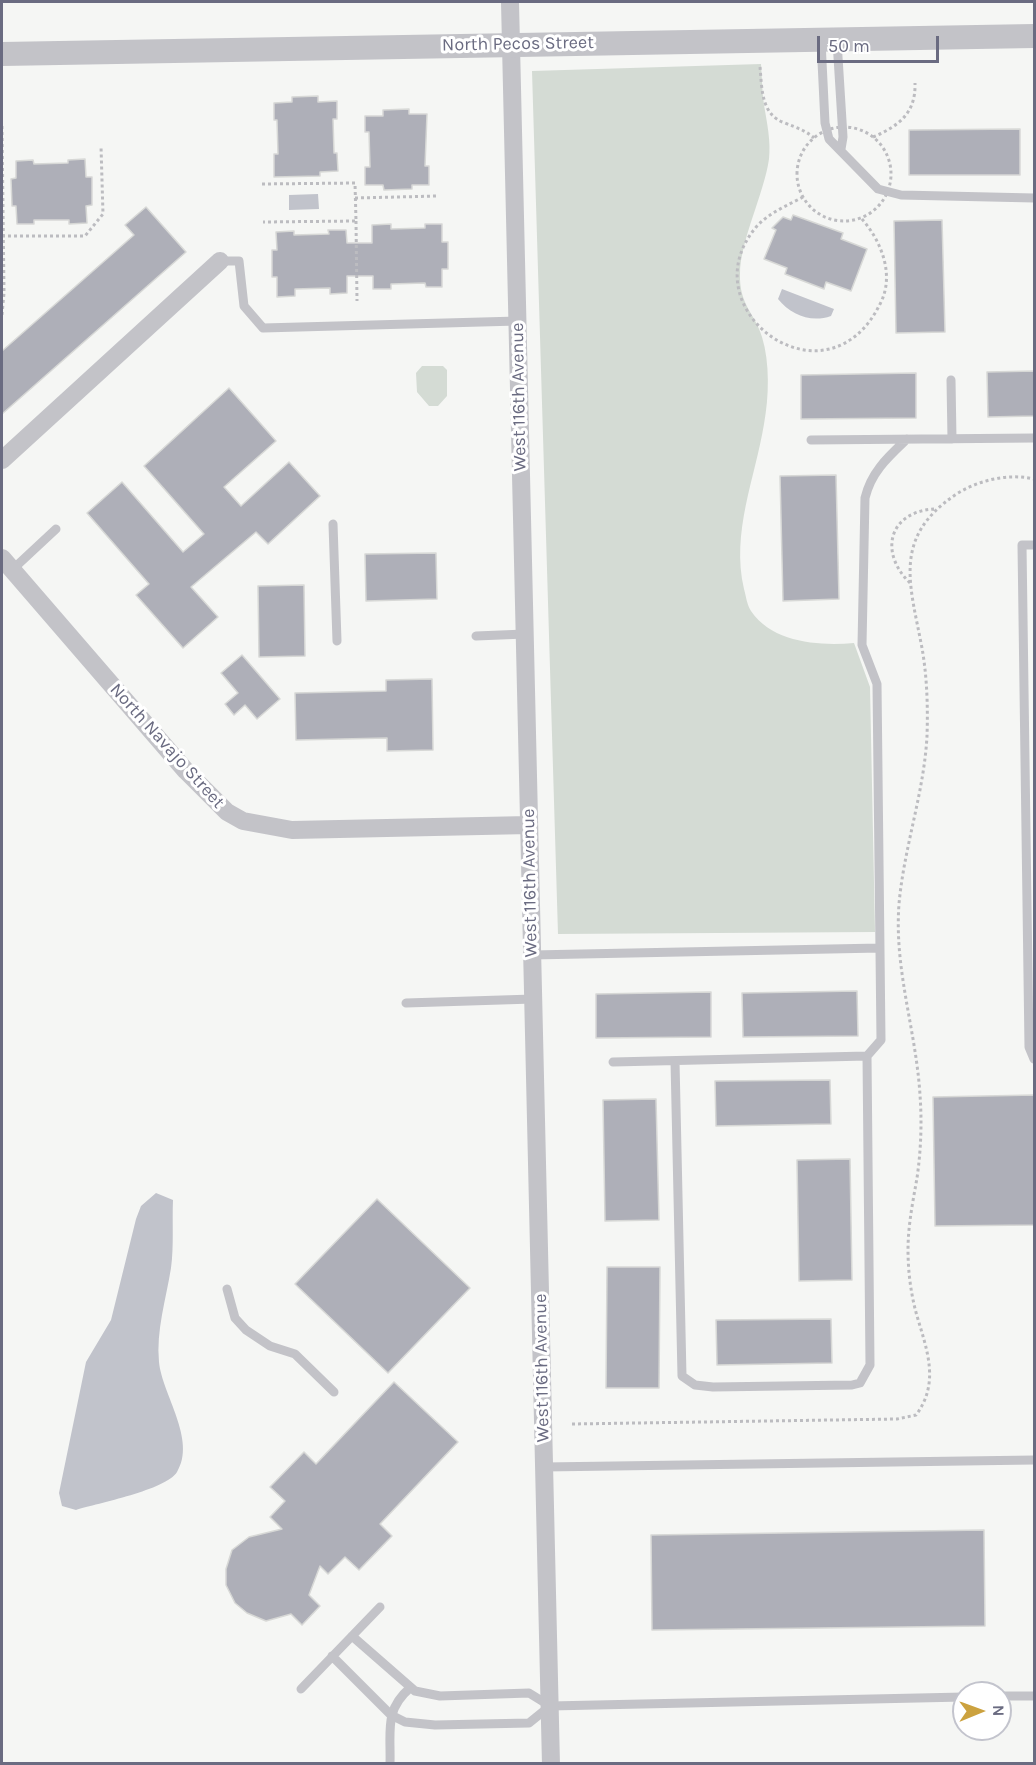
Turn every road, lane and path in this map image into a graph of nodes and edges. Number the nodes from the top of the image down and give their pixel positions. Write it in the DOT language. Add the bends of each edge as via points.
graph roads {
  1 [pos="510,2"];
  2 [pos="1035,36"];
  3 [pos="829,38"];
  4 [pos="511,44"];
  5 [pos="2,54"];
  6 [pos="760,67"];
  7 [pos="915,82"];
  8 [pos="2,126"];
  9 [pos="873,137"];
  10 [pos="814,138"];
  11 [pos="101,146"];
  12 [pos="841,149"];
  13 [pos="307,177"];
  14 [pos="262,184"];
  15 [pos="307,184"];
  16 [pos="438,196"];
  17 [pos="803,196"];
  18 [pos="355,198"];
  19 [pos="1035,198"];
  20 [pos="861,218"];
  21 [pos="356,221"];
  22 [pos="263,222"];
  23 [pos="3,236"];
  24 [pos="220,261"];
  25 [pos="357,301"];
  26 [pos="2,315"];
  27 [pos="518,321"];
  28 [pos="951,380"];
  29 [pos="1035,438"];
  30 [pos="907,439"];
  31 [pos="952,439"];
  32 [pos="811,440"];
  33 [pos="2,460"];
  34 [pos="935,508"];
  35 [pos="333,524"];
  36 [pos="56,529"];
  37 [pos="1035,545"];
  38 [pos="7,564"];
  39 [pos="910,583"];
  40 [pos="525,634"];
  41 [pos="476,636"];
  42 [pos="337,641"];
  43 [pos="529,825"];
  44 [pos="880,948"];
  45 [pos="532,955"];
  46 [pos="533,999"];
  47 [pos="406,1002"];
  48 [pos="867,1056"];
  49 [pos="1035,1059"];
  50 [pos="675,1060"];
  51 [pos="613,1062"];
  52 [pos="227,1289"];
  53 [pos="334,1392"];
  54 [pos="1035,1460"];
  55 [pos="544,1467"];
  56 [pos="380,1607"];
  57 [pos="352,1636"];
  58 [pos="332,1656"];
  59 [pos="410,1688"];
  60 [pos="301,1689"];
  61 [pos="1012,1696"];
  62 [pos="1035,1696"];
  63 [pos="952,1697"];
  64 [pos="550,1706"];
  65 [pos="391,1715"];
  66 [pos="390,1764"];
  67 [pos="551,1764"];
  1 -- 4 [label="street, West 116th Avenue"];
  2 -- 3 [label="street, North Pecos Street"];
  3 -- 4 [label="street, North Pecos Street"];
  3 -- 12 [label="lane" via="843,137"];
  3 -- 12 [label="lane" via="825,123 831,144"];
  4 -- 5 [label="street, North Pecos Street"];
  4 -- 27 [label="street, West 116th Avenue"];
  6 -- 10 [label="path" via="766,109 774,118"];
  7 -- 9 [label="path" via="915,97 906,116"];
  8 -- 23 [label="path"];
  11 -- 23 [label="path" via="103,214 85,236"];
  12 -- 19 [label="lane" via="869,183 887,193"];
  13 -- 15 [label="path"];
  14 -- 15 [label="path"];
  15 -- 18 [label="path" via="355,183"];
  16 -- 18 [label="path"];
  17 -- 20 [label="path" via="758,225 744,247 738,272 741,298 753,321 772,339 793,348 815,351 838,346 858,335 874,318 884,297 886,273 882,251"];
  18 -- 21 [label="path"];
  21 -- 22 [label="path"];
  21 -- 25 [label="path"];
  23 -- 26 [label="path"];
  24 -- 27 [label="lane" via="239,261 244,306 263,328"];
  24 -- 33 [label="street"];
  27 -- 40 [label="street, West 116th Avenue"];
  28 -- 31 [label="lane"];
  29 -- 31 [label="lane"];
  30 -- 31 [label="lane"];
  30 -- 32 [label="lane"];
  30 -- 44 [label="lane" via="878,470 865,498 862,645 877,684"];
  34 -- 39 [label="path" via="905,518 892,542 893,561"];
  35 -- 42 [label="lane"];
  36 -- 38 [label="lane"];
  37 -- 49 [label="lane" via="1022,546 1029,1047"];
  38 -- 43 [label="street, North Navajo Street" via="186,771 227,812 243,821 292,830"];
  40 -- 41 [label="lane"];
  40 -- 43 [label="street, West 116th Avenue"];
  43 -- 45 [label="street, West 116th Avenue"];
  44 -- 45 [label="lane"];
  44 -- 48 [label="lane" via="881,1040"];
  45 -- 46 [label="street, West 116th Avenue"];
  46 -- 47 [label="lane"];
  46 -- 55 [label="street, West 116th Avenue"];
  48 -- 50 [label="lane"];
  48 -- 50 [label="lane" via="870,1365 860,1383 852,1385 712,1387 695,1385 682,1376"];
  50 -- 51 [label="lane"];
  52 -- 53 [label="lane" via="235,1318 246,1330 270,1346 295,1354"];
  54 -- 55 [label="lane"];
  55 -- 64 [label="street, West 116th Avenue"];
  56 -- 57 [label="lane"];
  57 -- 58 [label="lane"];
  57 -- 59 [label="lane"];
  58 -- 60 [label="lane"];
  58 -- 65 [label="lane"];
  59 -- 64 [label="lane" via="440,1696 529,1693"];
  59 -- 65 [label="lane" via="396,1700"];
  61 -- 62 [label="lane"];
  63 -- 64 [label="lane"];
  64 -- 65 [label="lane" via="528,1723 435,1725 405,1722"];
  64 -- 67 [label="street, West 116th Avenue"];
  65 -- 66 [label="lane"];
}
